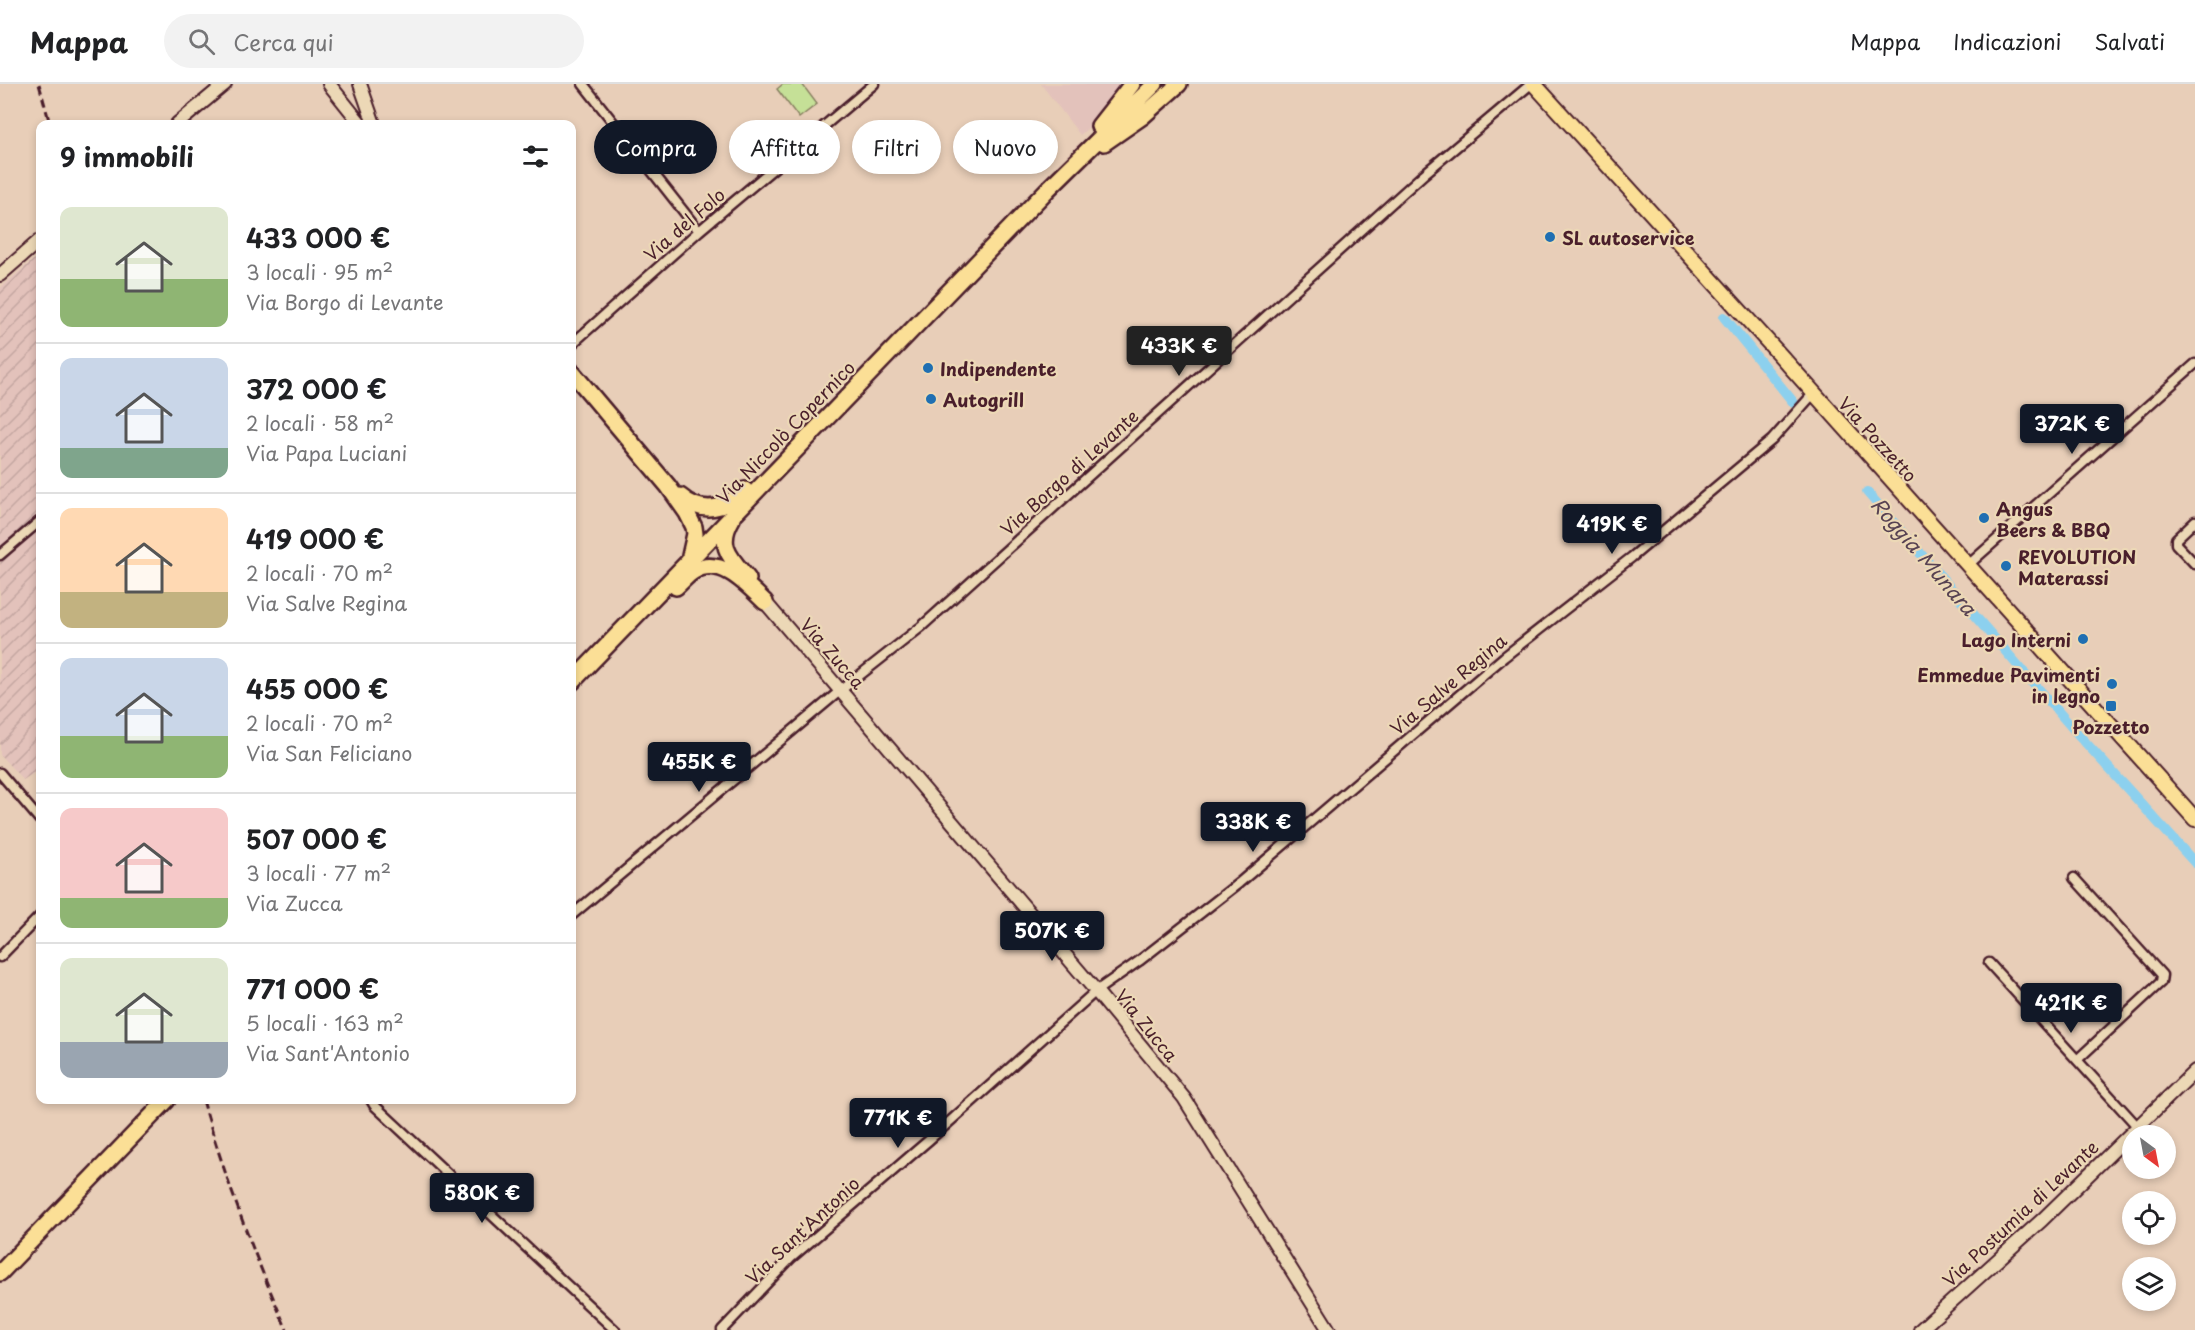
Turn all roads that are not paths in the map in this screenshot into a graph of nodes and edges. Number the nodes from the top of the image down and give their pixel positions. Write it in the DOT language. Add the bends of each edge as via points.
graph roads {
  1 [pos="219,84"];
  2 [pos="225,84"];
  3 [pos="232,84"];
  4 [pos="328,84"];
  5 [pos="360,84"];
  6 [pos="583,84"];
  7 [pos="874,84"];
  8 [pos="1132,84"];
  9 [pos="1155,84"];
  10 [pos="1179,84"];
  11 [pos="1532,84"];
  12 [pos="206,100"];
  13 [pos="182,120"];
  14 [pos="358,120"];
  15 [pos="373,120"];
  16 [pos="1048,189"];
  17 [pos="699,231"];
  18 [pos="36,244"];
  19 [pos="0,275"];
  20 [pos="576,340"];
  21 [pos="2195,364"];
  22 [pos="576,377"];
  23 [pos="1814,394"];
  24 [pos="811,434"];
  25 [pos="668,486"];
  26 [pos="738,509"];
  27 [pos="2195,521"];
  28 [pos="36,524"];
  29 [pos="0,555"];
  30 [pos="687,562"];
  31 [pos="2195,564"];
  32 [pos="1967,566"];
  33 [pos="765,602"];
  34 [pos="607,645"];
  35 [pos="576,678"];
  36 [pos="842,690"];
  37 [pos="0,774"];
  38 [pos="36,815"];
  39 [pos="2195,819"];
  40 [pos="2074,878"];
  41 [pos="576,912"];
  42 [pos="36,920"];
  43 [pos="0,957"];
  44 [pos="1989,963"];
  45 [pos="1096,991"];
  46 [pos="2077,1060"];
  47 [pos="2195,1071"];
  48 [pos="163,1104"];
  49 [pos="373,1104"];
  50 [pos="2135,1125"];
  51 [pos="2138,1125"];
  52 [pos="2122,1141"];
  53 [pos="0,1272"];
  54 [pos="615,1330"];
  55 [pos="722,1330"];
  56 [pos="1329,1330"];
  57 [pos="1920,1330"];
  1 -- 12 [label="street"];
  2 -- 12 [label="street"];
  3 -- 12 [label="street"];
  4 -- 14 [label="street"];
  5 -- 15 [label="street"];
  6 -- 17 [label="street"];
  7 -- 17 [label="street, Via del Folo"];
  8 -- 16 [label="highway"];
  9 -- 16 [label="highway"];
  10 -- 16 [label="highway" via="1143,117 1106,141"];
  11 -- 23 [label="main road, Via Pozzetto"];
  11 -- 36 [label="street, Via Borgo di Levante" via="1424,174 921,627"];
  12 -- 13 [label="street"];
  16 -- 24 [label="highway, Via Niccolò Copernico"];
  17 -- 20 [label="street, Via del Folo"];
  18 -- 19 [label="street"];
  21 -- 32 [label="street"];
  22 -- 25 [label="highway"];
  23 -- 32 [label="main road, Via Pozzetto"];
  23 -- 45 [label="street, Via Salve Regina" via="1772,440 1632,557 1504,657 1239,882"];
  24 -- 25 [label="highway" via="773,461 736,499 718,508 695,507"];
  24 -- 26 [label="highway, Via Niccolò Copernico"];
  25 -- 30 [label="highway" via="694,527 695,541"];
  26 -- 30 [label="highway, Via Niccolò Copernico"];
  26 -- 33 [label="highway" via="725,533 726,548"];
  27 -- 31 [label="street" via="2176,539 2176,544"];
  28 -- 29 [label="street"];
  30 -- 34 [label="highway, Via Niccolò Copernico"];
  32 -- 39 [label="main road, Via Pozzetto"];
  33 -- 34 [label="highway" via="732,573 703,567"];
  33 -- 36 [label="street, Via Zucca"];
  34 -- 35 [label="highway, Via Niccolò Copernico"];
  36 -- 41 [label="street, Via Borgo di Levante"];
  36 -- 45 [label="street, Via Zucca"];
  37 -- 38 [label="street"];
  40 -- 46 [label="street" via="2162,975 2161,982"];
  42 -- 43 [label="street"];
  44 -- 46 [label="street"];
  45 -- 55 [label="street, Via Sant'Antonio" via="791,1258"];
  45 -- 56 [label="street, Via Zucca" via="1184,1098"];
  46 -- 50 [label="street"];
  47 -- 51 [label="street, Via Postumia di Levante"];
  48 -- 53 [label="highway"];
  49 -- 54 [label="street"];
  52 -- 57 [label="street, Via Postumia di Levante" via="2042,1220"];
}
